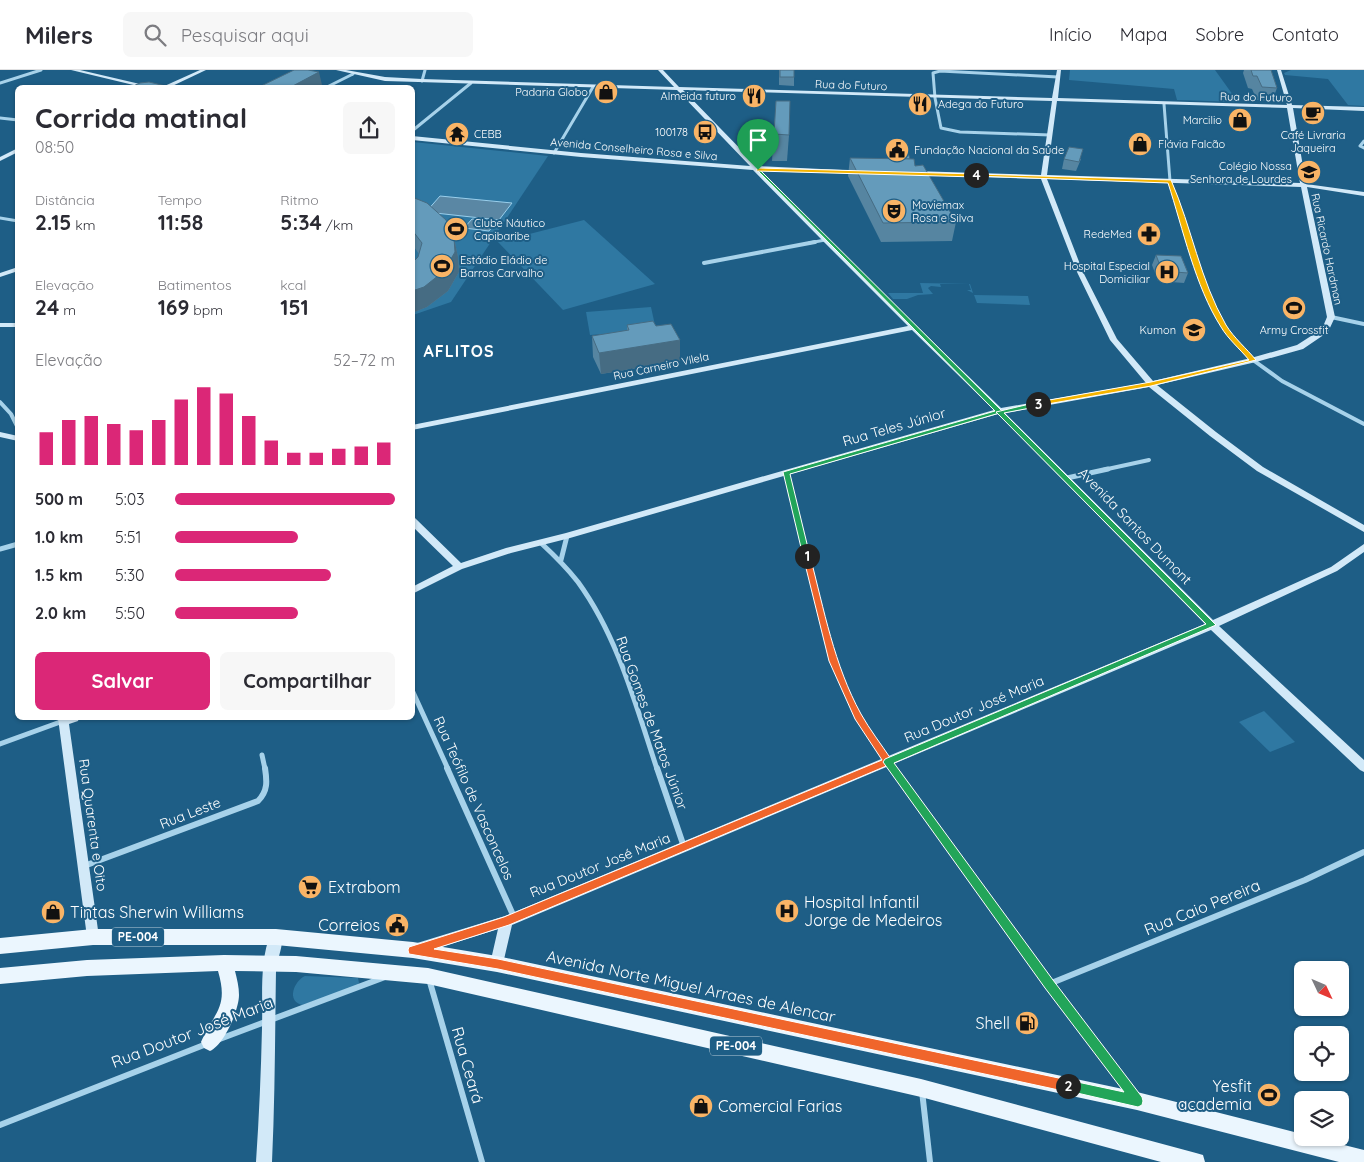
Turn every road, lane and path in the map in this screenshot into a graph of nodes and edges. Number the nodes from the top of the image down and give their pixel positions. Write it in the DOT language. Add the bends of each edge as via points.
graph roads {
  1 [pos="41,70"];
  2 [pos="73,70"];
  3 [pos="204,70"];
  4 [pos="338,70"];
  5 [pos="424,70"];
  6 [pos="660,70"];
  7 [pos="1059,70"];
  8 [pos="1279,70"];
  9 [pos="353,74"];
  10 [pos="1058,77"];
  11 [pos="422,81"];
  12 [pos="0,83"];
  13 [pos="472,83"];
  14 [pos="141,85"];
  15 [pos="169,85"];
  16 [pos="331,85"];
  17 [pos="593,87"];
  18 [pos="677,89"];
  19 [pos="935,98"];
  20 [pos="1055,99"];
  21 [pos="1164,104"];
  22 [pos="1290,108"];
  23 [pos="1364,109"];
  24 [pos="0,118"];
  25 [pos="15,120"];
  26 [pos="415,128"];
  27 [pos="1050,135"];
  28 [pos="415,138"];
  29 [pos="1364,142"];
  30 [pos="1364,148"];
  31 [pos="15,152"];
  32 [pos="554,153"];
  33 [pos="0,159"];
  34 [pos="758,170"];
  35 [pos="871,172"];
  36 [pos="910,173"];
  37 [pos="1044,178"];
  38 [pos="1170,181"];
  39 [pos="1303,185"];
  40 [pos="1364,194"];
  41 [pos="0,218"];
  42 [pos="15,220"];
  43 [pos="825,240"];
  44 [pos="704,262"];
  45 [pos="15,270"];
  46 [pos="0,275"];
  47 [pos="1331,317"];
  48 [pos="1364,324"];
  49 [pos="0,325"];
  50 [pos="15,325"];
  51 [pos="915,327"];
  52 [pos="1253,360"];
  53 [pos="1151,384"];
  54 [pos="0,402"];
  55 [pos="1000,412"];
  56 [pos="15,422"];
  57 [pos="1364,424"];
  58 [pos="415,427"];
  59 [pos="0,434"];
  60 [pos="15,439"];
  61 [pos="1149,460"];
  62 [pos="786,473"];
  63 [pos="1068,478"];
  64 [pos="415,523"];
  65 [pos="1364,529"];
  66 [pos="566,536"];
  67 [pos="541,543"];
  68 [pos="15,545"];
  69 [pos="1364,547"];
  70 [pos="0,548"];
  71 [pos="561,560"];
  72 [pos="459,566"];
  73 [pos="415,589"];
  74 [pos="1212,625"];
  75 [pos="415,697"];
  76 [pos="64,720"];
  77 [pos="67,720"];
  78 [pos="0,744"];
  79 [pos="262,755"];
  80 [pos="888,762"];
  81 [pos="1364,767"];
  82 [pos="684,847"];
  83 [pos="1364,852"];
  84 [pos="84,866"];
  85 [pos="510,919"];
  86 [pos="93,937"];
  87 [pos="276,937"];
  88 [pos="0,946"];
  89 [pos="413,950"];
  90 [pos="224,963"];
  91 [pos="270,964"];
  92 [pos="498,964"];
  93 [pos="396,973"];
  94 [pos="0,976"];
  95 [pos="428,976"];
  96 [pos="1049,984"];
  97 [pos="268,1021"];
  98 [pos="210,1042"];
  99 [pos="922,1088"];
  100 [pos="1138,1101"];
  101 [pos="0,1125"];
  102 [pos="1364,1159"];
  103 [pos="264,1162"];
  104 [pos="482,1162"];
  105 [pos="930,1162"];
  106 [pos="1196,1162"];
  1 -- 12 [label="street"];
  2 -- 14 [label="street"];
  3 -- 15 [label="street"];
  4 -- 9 [label="street, Rua do Futuro"];
  5 -- 11 [label="street"];
  6 -- 18 [label="street, Avenida Santos Dumont"];
  7 -- 10 [label="street"];
  8 -- 22 [label="street, Rua Ricardo Hardman"];
  9 -- 11 [label="street, Rua do Futuro"];
  9 -- 16 [label="street"];
  10 -- 19 [label="street" via="936,71 933,73"];
  10 -- 20 [label="street"];
  11 -- 13 [label="street, Rua do Futuro"];
  13 -- 17 [label="street, Rua do Futuro"];
  13 -- 26 [label="street"];
  17 -- 18 [label="street, Rua do Futuro"];
  17 -- 32 [label="street"];
  18 -- 19 [label="street, Rua do Futuro"];
  18 -- 34 [label="street, Avenida Santos Dumont"];
  19 -- 20 [label="street, Rua do Futuro"];
  19 -- 27 [label="street" via="939,125 946,130"];
  20 -- 21 [label="street, Rua do Futuro"];
  20 -- 27 [label="street"];
  21 -- 22 [label="street, Rua do Futuro"];
  21 -- 38 [label="street"];
  22 -- 23 [label="street, Rua do Futuro"];
  22 -- 39 [label="street, Rua Ricardo Hardman"];
  24 -- 25 [label="street"];
  27 -- 37 [label="street"];
  28 -- 32 [label="street, Avenida Conselheiro Rosa e Silva"];
  29 -- 30 [label="street" via="1360,146"];
  31 -- 33 [label="street"];
  32 -- 34 [label="street, Avenida Conselheiro Rosa e Silva"];
  34 -- 35 [label="street, Avenida Conselheiro Rosa e Silva"];
  34 -- 43 [label="street, Avenida Santos Dumont"];
  36 -- 37 [label="street"];
  37 -- 38 [label="street"];
  37 -- 53 [label="street" via="1080,272 1114,340"];
  38 -- 39 [label="street"];
  38 -- 52 [label="street" via="1203,284 1224,328"];
  39 -- 40 [label="street"];
  39 -- 47 [label="street, Rua Ricardo Hardman"];
  41 -- 42 [label="street"];
  43 -- 44 [label="street"];
  43 -- 51 [label="street, Avenida Santos Dumont"];
  45 -- 46 [label="street"];
  47 -- 48 [label="street"];
  47 -- 52 [label="street, Rua Teles Júnior" via="1325,330 1300,347"];
  49 -- 50 [label="street"];
  51 -- 55 [label="street, Avenida Santos Dumont"];
  51 -- 58 [label="street, Rua Carneiro Vilela"];
  52 -- 53 [label="street, Rua Teles Júnior"];
  52 -- 57 [label="street" via="1282,381"];
  53 -- 55 [label="street, Rua Teles Júnior"];
  53 -- 65 [label="street" via="1260,469"];
  54 -- 56 [label="street"];
  55 -- 62 [label="street, Rua Teles Júnior"];
  55 -- 63 [label="street, Avenida Santos Dumont"];
  59 -- 60 [label="street"];
  61 -- 63 [label="street"];
  62 -- 66 [label="street, Rua Teles Júnior"];
  62 -- 80 [label="street" via="834,661 858,717"];
  63 -- 74 [label="street, Avenida Santos Dumont"];
  64 -- 72 [label="street"];
  66 -- 67 [label="street, Rua Teles Júnior"];
  66 -- 71 [label="street"];
  67 -- 71 [label="street, Rua Gomes de Matos Júnior"];
  67 -- 72 [label="street, Rua Teles Júnior"];
  68 -- 70 [label="street"];
  69 -- 74 [label="street, Rua Doutor José Maria" via="1334,569"];
  71 -- 82 [label="street, Rua Gomes de Matos Júnior" via="586,592 607,631"];
  72 -- 73 [label="street, Rua Teles Júnior"];
  74 -- 80 [label="street, Rua Doutor José Maria"];
  74 -- 81 [label="street, Avenida Santos Dumont"];
  75 -- 85 [label="street, Rua Teófilo de Vasconcelos"];
  76 -- 78 [label="street"];
  77 -- 84 [label="street, Rua Quarenta e Oito"];
  79 -- 84 [label="street, Rua Leste" via="268,786 267,793 258,801"];
  80 -- 82 [label="street, Rua Doutor José Maria"];
  80 -- 96 [label="street"];
  82 -- 85 [label="street, Rua Doutor José Maria"];
  83 -- 96 [label="street, Rua Caio Pereira" via="1305,880"];
  84 -- 86 [label="street, Rua Quarenta e Oito"];
  85 -- 89 [label="street, Rua Doutor José Maria"];
  85 -- 92 [label="street"];
  86 -- 87 [label="main road, Avenida Norte Miguel Arraes de Alencar / PE-004"];
  86 -- 88 [label="main road, Avenida Norte Miguel Arraes de Alencar / PE-004"];
  87 -- 89 [label="main road, Avenida Norte Miguel Arraes de Alencar / PE-004"];
  87 -- 91 [label="street"];
  89 -- 92 [label="main road, Avenida Norte Miguel Arraes de Alencar / PE-004"];
  90 -- 91 [label="main road, PE-004"];
  90 -- 94 [label="main road, PE-004" via="87,968"];
  90 -- 98 [label="main road" via="231,984 232,1001 226,1018"];
  91 -- 93 [label="main road, PE-004"];
  91 -- 97 [label="street"];
  92 -- 100 [label="main road, Avenida Norte Miguel Arraes de Alencar / PE-004"];
  93 -- 95 [label="main road, PE-004"];
  93 -- 97 [label="street, Rua Doutor José Maria"];
  95 -- 99 [label="main road, PE-004"];
  95 -- 104 [label="street, Rua Ceará"];
  96 -- 100 [label="street"];
  97 -- 98 [label="street, Rua Doutor José Maria"];
  97 -- 103 [label="street"];
  98 -- 101 [label="street, Rua Doutor José Maria"];
  99 -- 105 [label="street"];
  99 -- 106 [label="main road, PE-004"];
  100 -- 102 [label="main road, Avenida Norte Miguel Arraes de Alencar / PE-004"];
}
